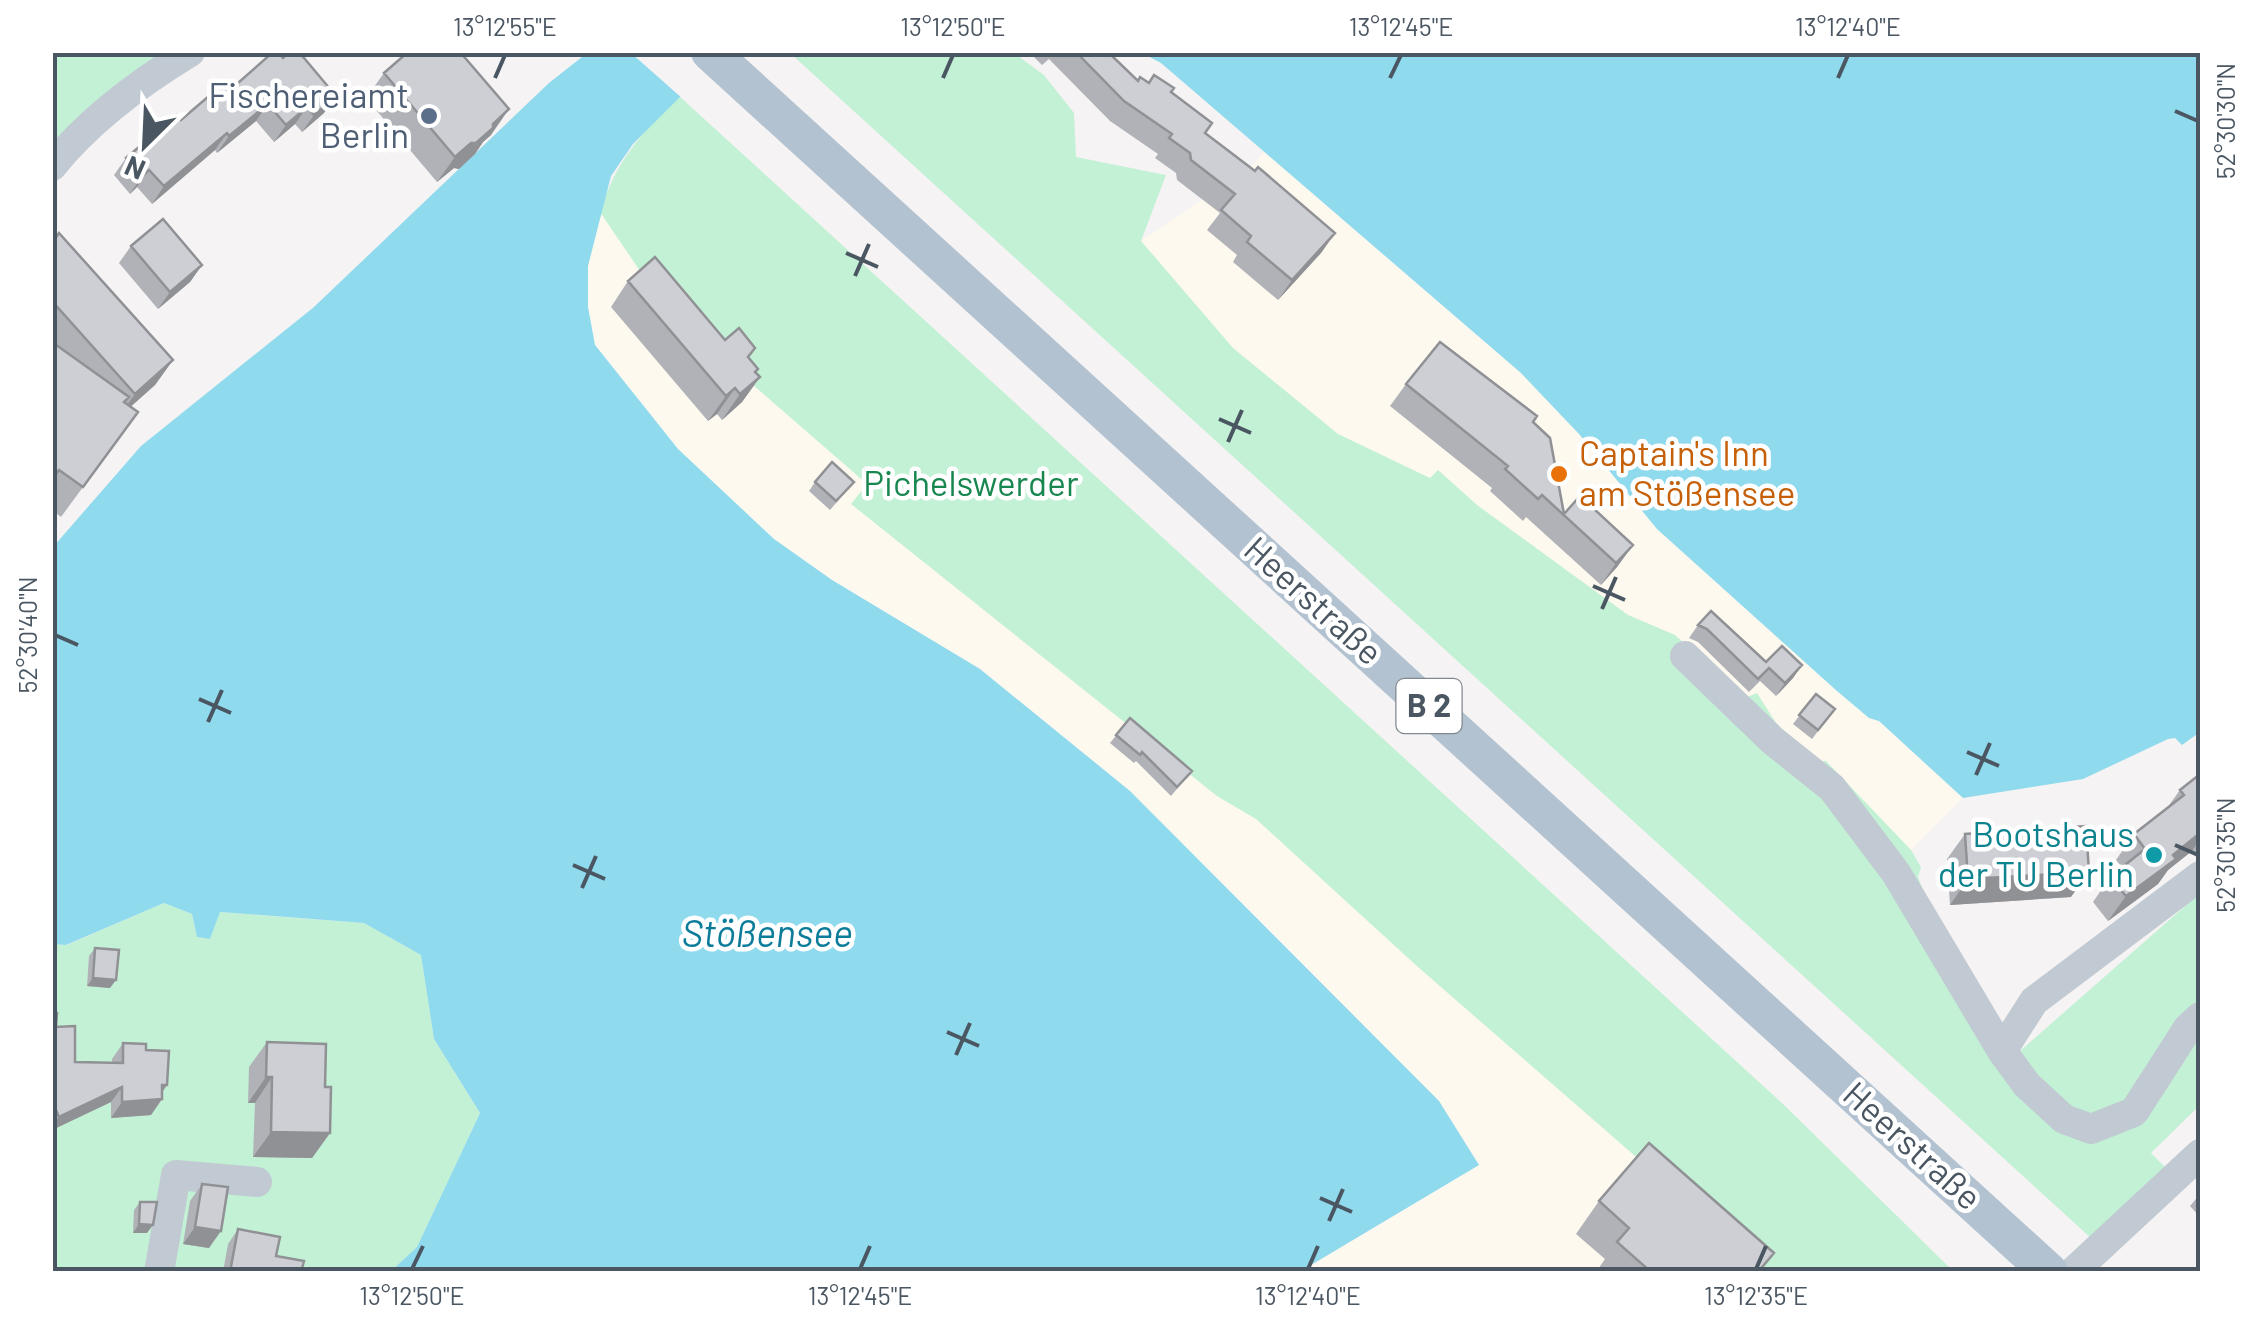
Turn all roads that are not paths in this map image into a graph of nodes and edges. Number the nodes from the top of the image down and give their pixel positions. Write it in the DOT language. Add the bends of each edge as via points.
graph roads {
  1 [pos="190,52"];
  2 [pos="710,52"];
  3 [pos="52,166"];
  4 [pos="1684,656"];
  5 [pos="2200,876"];
  6 [pos="2200,1017"];
  7 [pos="2002,1051"];
  8 [pos="2200,1154"];
  9 [pos="257,1182"];
  10 [pos="161,1259"];
  11 [pos="2049,1272"];
  12 [pos="2073,1272"];
  1 -- 3 [label="street" via="127,94"];
  2 -- 11 [label="main road, Heerstraße / B 2"];
  4 -- 7 [label="street" via="1832,788 1896,872"];
  5 -- 7 [label="street" via="2034,1001"];
  6 -- 7 [label="street" via="2134,1112 2091,1129 2064,1119 2027,1086"];
  8 -- 12 [label="street"];
  9 -- 10 [label="street" via="176,1175"];
}
